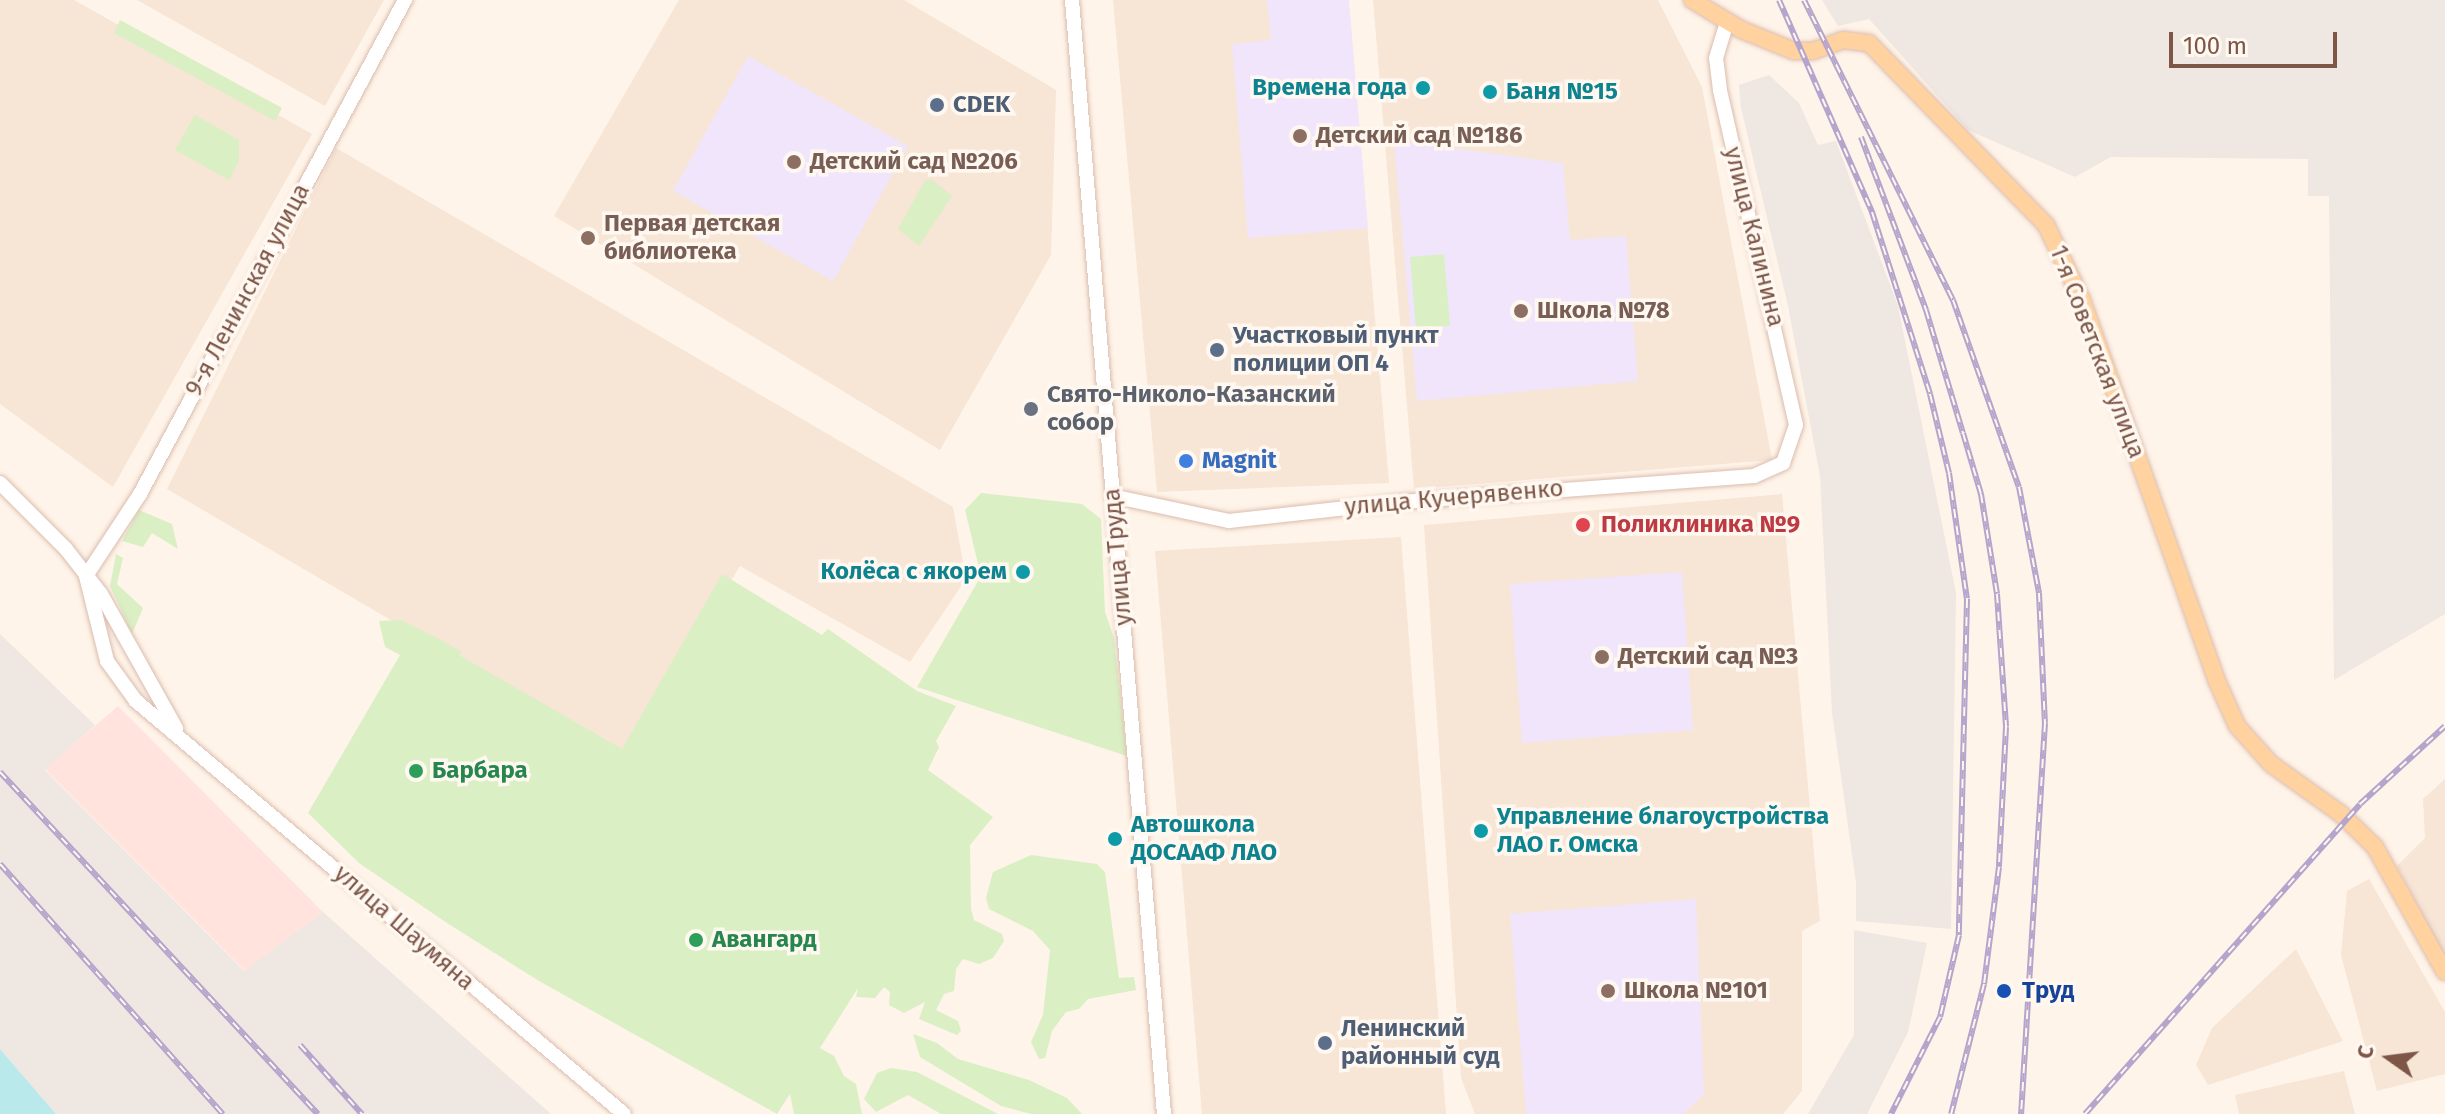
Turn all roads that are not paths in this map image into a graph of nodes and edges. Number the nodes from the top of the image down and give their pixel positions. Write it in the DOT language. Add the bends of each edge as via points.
graph roads {
  1 [pos="405,0"];
  2 [pos="1072,0"];
  3 [pos="1692,0"];
  4 [pos="1727,21"];
  5 [pos="1790,453"];
  6 [pos="0,483"];
  7 [pos="1112,496"];
  8 [pos="86,576"];
  9 [pos="140,670"];
  10 [pos="117,681"];
  11 [pos="185,741"];
  12 [pos="2445,972"];
  13 [pos="624,1114"];
  14 [pos="1164,1114"];
  1 -- 8 [label="main road, 9-я Ленинская улица" via="140,494"];
  2 -- 7 [label="main road, улица Труда"];
  3 -- 4 [label="main road, 1-я Советская улица"];
  4 -- 5 [label="main road, улица Калинина" via="1716,58 1720,90 1786,366 1796,425"];
  4 -- 12 [label="main road, 1-я Советская улица" via="1804,53 1843,40 1869,43 2046,225 2078,289 2237,726 2271,764 2341,814 2375,847"];
  5 -- 7 [label="main road, улица Кучерявенко" via="1783,463 1754,476 1431,499 1229,521"];
  6 -- 8 [label="main road" via="36,516"];
  7 -- 14 [label="main road, улица Труда"];
  8 -- 9 [label="main road, улица Шаумяна" via="114,616"];
  8 -- 10 [label="main road, улица Шаумяна" via="98,632"];
  9 -- 10 [label="main road" via="137,680"];
  9 -- 11 [label="main road, улица Шаумяна"];
  10 -- 11 [label="main road, улица Шаумяна"];
  11 -- 13 [label="main road, улица Шаумяна"];
}
